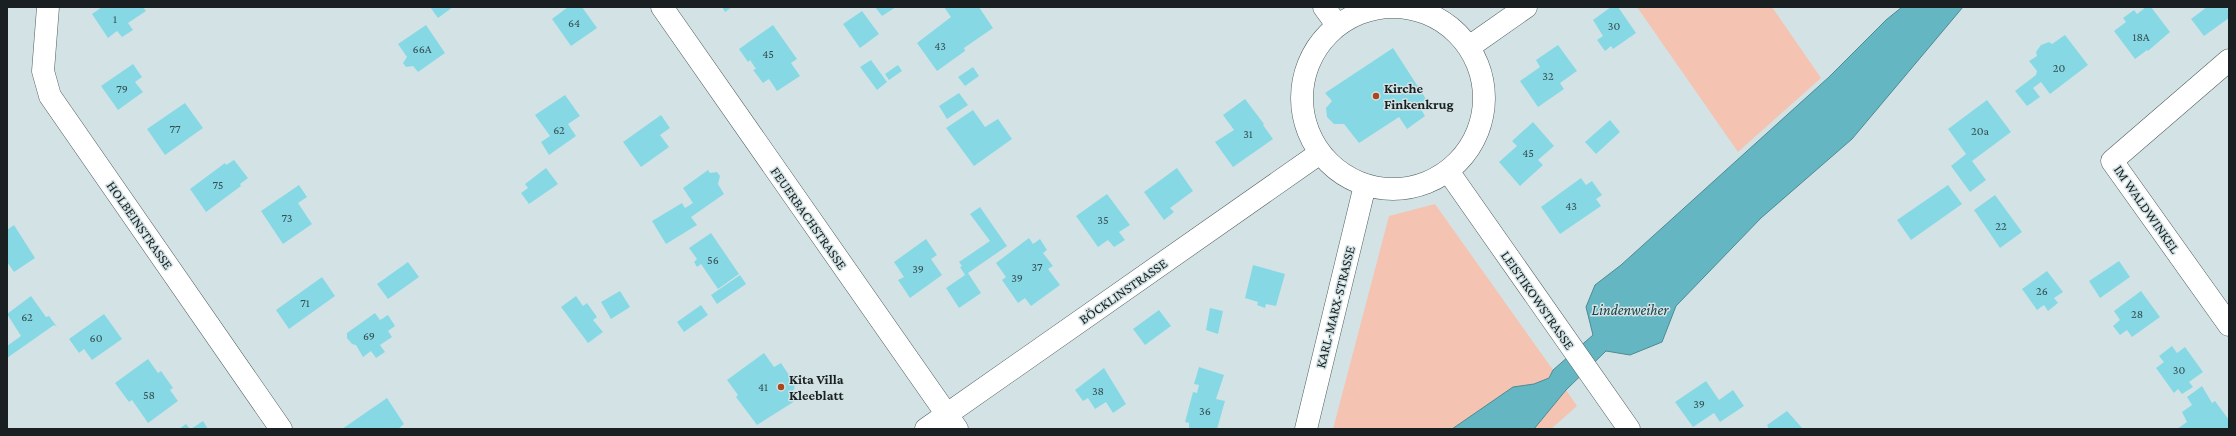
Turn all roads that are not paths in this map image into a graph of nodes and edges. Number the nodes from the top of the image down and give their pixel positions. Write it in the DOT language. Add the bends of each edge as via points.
graph roads {
  1 [pos="48,7"];
  2 [pos="662,7"];
  3 [pos="1324,7"];
  4 [pos="1526,7"];
  5 [pos="1416,8"];
  6 [pos="1337,25"];
  7 [pos="1469,47"];
  8 [pos="2229,60"];
  9 [pos="1320,153"];
  10 [pos="1448,171"];
  11 [pos="1365,185"];
  12 [pos="2229,325"];
  13 [pos="951,422"];
  14 [pos="281,429"];
  15 [pos="926,429"];
  16 [pos="1306,429"];
  17 [pos="1629,429"];
  1 -- 14 [label="street, HOLBEINSTRASSE" via="43,71 50,96"];
  2 -- 13 [label="street, FEUERBACHSTRASSE"];
  3 -- 6 [label="street"];
  4 -- 7 [label="street"];
  5 -- 6 [label="street" via="1374,8"];
  5 -- 7 [label="street" via="1446,23"];
  6 -- 9 [label="street" via="1313,52 1302,86 1304,121"];
  7 -- 10 [label="street" via="1483,78 1483,113 1472,145"];
  8 -- 12 [label="street, IM WALDWINKEL" via="2112,160"];
  9 -- 11 [label="street" via="1340,173"];
  9 -- 13 [label="street, BÖCKLINSTRASSE"];
  10 -- 11 [label="street" via="1423,185 1394,190"];
  10 -- 17 [label="street, LEISTIKOWSTRASSE"];
  11 -- 16 [label="street, KARL-MARX-STRASSE"];
  13 -- 15 [label="street, BÖCKLINSTRASSE"];
}
